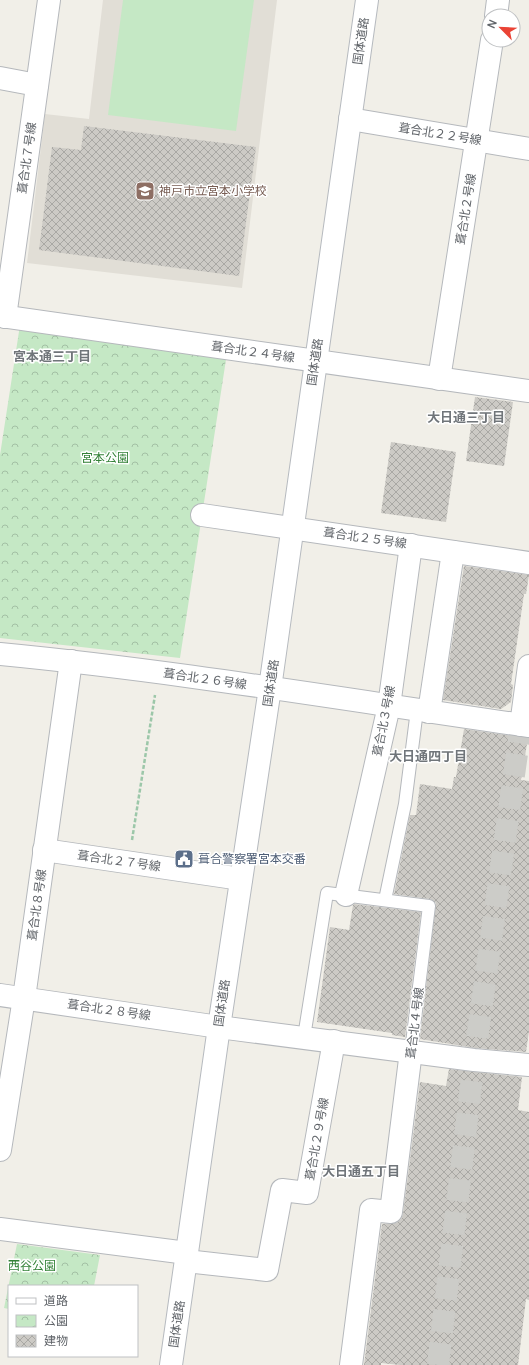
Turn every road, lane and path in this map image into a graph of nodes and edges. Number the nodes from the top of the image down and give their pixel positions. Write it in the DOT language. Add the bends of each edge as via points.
graph roads {
  1 [pos="49,0"];
  2 [pos="367,0"];
  3 [pos="491,48"];
  4 [pos="0,78"];
  5 [pos="37,85"];
  6 [pos="350,119"];
  7 [pos="477,140"];
  8 [pos="529,149"];
  9 [pos="2,317"];
  10 [pos="315,361"];
  11 [pos="439,379"];
  12 [pos="529,391"];
  13 [pos="202,515"];
  14 [pos="292,528"];
  15 [pos="411,545"];
  16 [pos="453,552"];
  17 [pos="529,563"];
  18 [pos="0,654"];
  19 [pos="71,661"];
  20 [pos="529,666"];
  21 [pos="158,673"];
  22 [pos="270,688"];
  23 [pos="389,706"];
  24 [pos="423,711"];
  25 [pos="525,726"];
  26 [pos="44,850"];
  27 [pos="128,862"];
  28 [pos="241,879"];
  29 [pos="346,895"];
  30 [pos="385,900"];
  31 [pos="0,995"];
  32 [pos="24,998"];
  33 [pos="219,1027"];
  34 [pos="304,1038"];
  35 [pos="334,1042"];
  36 [pos="411,1051"];
  37 [pos="529,1065"];
  38 [pos="0,1150"];
  39 [pos="0,1229"];
  40 [pos="187,1257"];
  41 [pos="171,1365"];
  42 [pos="351,1365"];
  1 -- 5 [label="street, 葺合北７号線"];
  2 -- 6 [label="street, 国体道路"];
  3 -- 7 [label="street, 葺合北２号線"];
  4 -- 5 [label="street"];
  5 -- 9 [label="street, 葺合北７号線"];
  6 -- 7 [label="street, 葺合北２２号線"];
  6 -- 10 [label="street, 国体道路"];
  7 -- 8 [label="street, 葺合北２２号線"];
  7 -- 11 [label="street, 葺合北２号線"];
  9 -- 10 [label="street, 葺合北２４号線"];
  10 -- 11 [label="street, 葺合北２４号線"];
  10 -- 14 [label="street, 国体道路"];
  11 -- 12 [label="street, 葺合北２４号線"];
  13 -- 14 [label="street, 葺合北２５号線"];
  14 -- 15 [label="street, 葺合北２５号線"];
  14 -- 22 [label="street, 国体道路"];
  15 -- 16 [label="street, 葺合北２５号線"];
  15 -- 23 [label="street, 葺合北３号線"];
  16 -- 17 [label="street, 葺合北２５号線"];
  16 -- 24 [label="street"];
  18 -- 19 [label="street, 葺合北２６号線"];
  19 -- 21 [label="street, 葺合北２６号線"];
  19 -- 26 [label="street, 葺合北８号線"];
  20 -- 25 [label="street"];
  21 -- 22 [label="street, 葺合北２６号線"];
  21 -- 27 [label="path"];
  22 -- 23 [label="street, 葺合北２６号線"];
  22 -- 28 [label="street, 国体道路"];
  23 -- 24 [label="street, 葺合北２６号線"];
  23 -- 29 [label="street, 葺合北３号線"];
  24 -- 25 [label="street, 葺合北２６号線"];
  24 -- 30 [label="lane"];
  26 -- 27 [label="street, 葺合北２７号線"];
  26 -- 32 [label="street, 葺合北８号線"];
  27 -- 28 [label="street, 葺合北２７号線"];
  28 -- 33 [label="street, 国体道路"];
  29 -- 30 [label="lane, 葺合北４号線"];
  29 -- 34 [label="lane, 葺合北４号線" via="327,893"];
  30 -- 36 [label="lane, 葺合北４号線" via="430,906"];
  31 -- 32 [label="street, 葺合北２８号線"];
  32 -- 33 [label="street, 葺合北２８号線"];
  32 -- 38 [label="street, 葺合北８号線"];
  33 -- 34 [label="street, 葺合北２８号線"];
  33 -- 40 [label="street, 国体道路"];
  34 -- 35 [label="street, 葺合北２８号線"];
  35 -- 36 [label="street, 葺合北２８号線"];
  35 -- 40 [label="street, 葺合北２９号線" via="307,1193 282,1190 267,1270"];
  36 -- 37 [label="street, 葺合北２８号線"];
  36 -- 42 [label="street, 葺合北４号線" via="391,1212 371,1210"];
  39 -- 40 [label="street, 葺合北２９号線"];
  40 -- 41 [label="street, 国体道路"];
}
